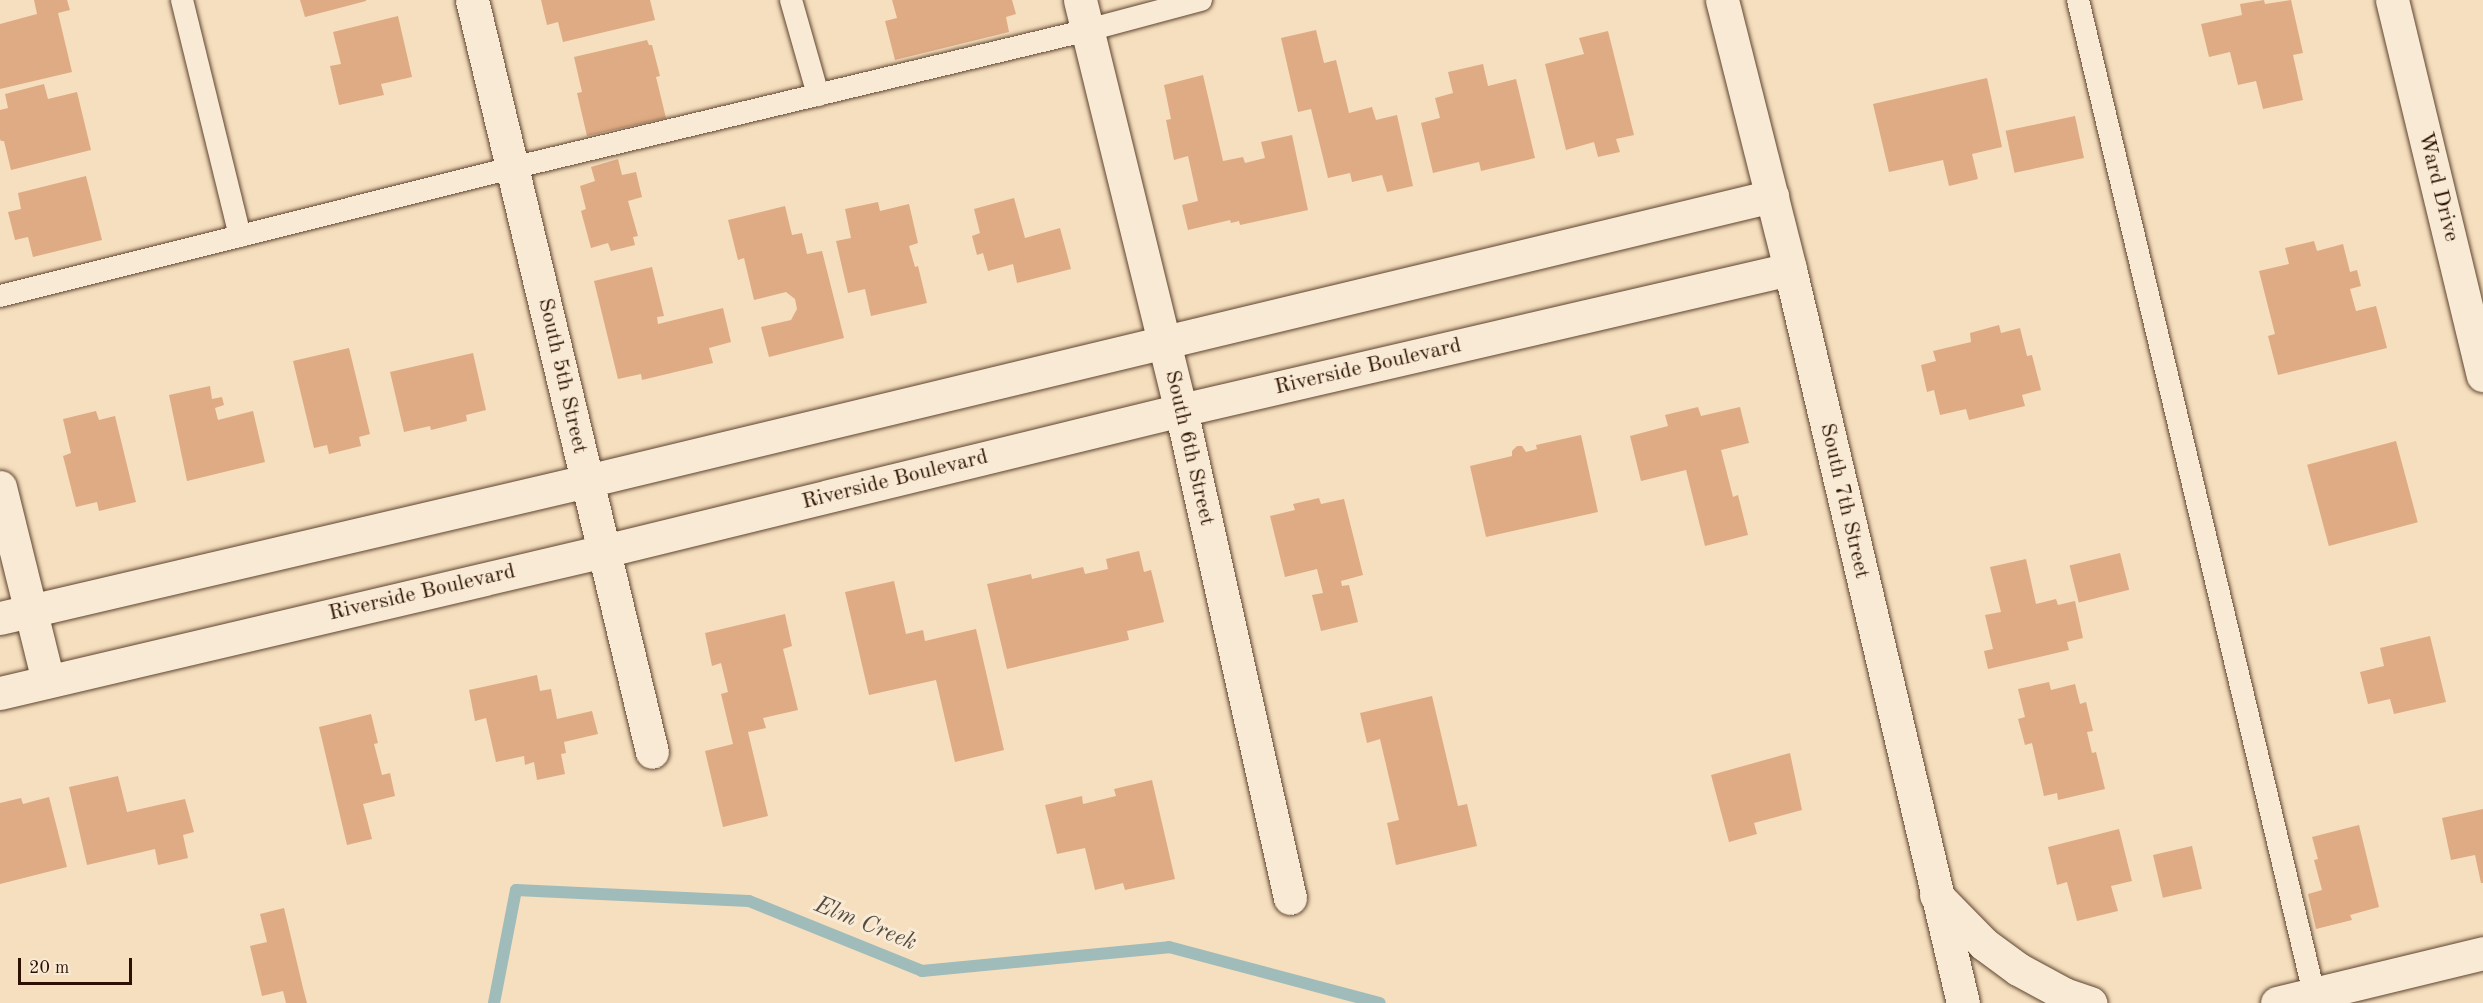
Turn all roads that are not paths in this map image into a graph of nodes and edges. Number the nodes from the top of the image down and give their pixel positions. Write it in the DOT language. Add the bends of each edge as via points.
graph roads {
  1 [pos="182,0"];
  2 [pos="472,0"];
  3 [pos="790,0"];
  4 [pos="1201,0"];
  5 [pos="1722,0"];
  6 [pos="2078,0"];
  7 [pos="2392,0"];
  8 [pos="1084,15"];
  9 [pos="818,95"];
  10 [pos="512,168"];
  11 [pos="1772,196"];
  12 [pos="240,236"];
  13 [pos="1790,269"];
  14 [pos="2473,287"];
  15 [pos="0,296"];
  16 [pos="1163,343"];
  17 [pos="2483,375"];
  18 [pos="1181,410"];
  19 [pos="586,482"];
  20 [pos="0,487"];
  21 [pos="604,551"];
  22 [pos="15,614"];
  23 [pos="48,681"];
  24 [pos="0,693"];
  25 [pos="652,752"];
  26 [pos="1936,895"];
  27 [pos="1290,898"];
  28 [pos="2483,953"];
  29 [pos="2314,994"];
  30 [pos="1963,1003"];
  31 [pos="2090,1003"];
  32 [pos="2277,1003"];
  1 -- 12 [label="lane"];
  2 -- 10 [label="street, South 5th Street"];
  3 -- 9 [label="lane"];
  4 -- 8 [label="lane"];
  5 -- 11 [label="street, South 7th Street"];
  6 -- 29 [label="lane"];
  7 -- 14 [label="street, Ward Drive"];
  8 -- 9 [label="lane"];
  8 -- 16 [label="street, South 6th Street"];
  9 -- 10 [label="lane"];
  10 -- 12 [label="lane"];
  10 -- 19 [label="street, South 5th Street"];
  11 -- 13 [label="street, South 7th Street"];
  11 -- 16 [label="street"];
  12 -- 15 [label="lane"];
  13 -- 18 [label="street, Riverside Boulevard"];
  13 -- 26 [label="street, South 7th Street"];
  14 -- 17 [label="street, Ward Drive"];
  16 -- 18 [label="street, South 6th Street"];
  16 -- 19 [label="street"];
  18 -- 21 [label="street, Riverside Boulevard"];
  18 -- 27 [label="street, South 6th Street"];
  19 -- 21 [label="street, South 5th Street"];
  19 -- 22 [label="street"];
  20 -- 22 [label="street"];
  21 -- 23 [label="street, Riverside Boulevard"];
  21 -- 25 [label="street, South 5th Street"];
  22 -- 23 [label="street"];
  23 -- 24 [label="street, Riverside Boulevard"];
  26 -- 30 [label="street, South 7th Street"];
  26 -- 31 [label="street" via="1984,944 2018,969"];
  28 -- 29 [label="street"];
  29 -- 32 [label="street"];
}
